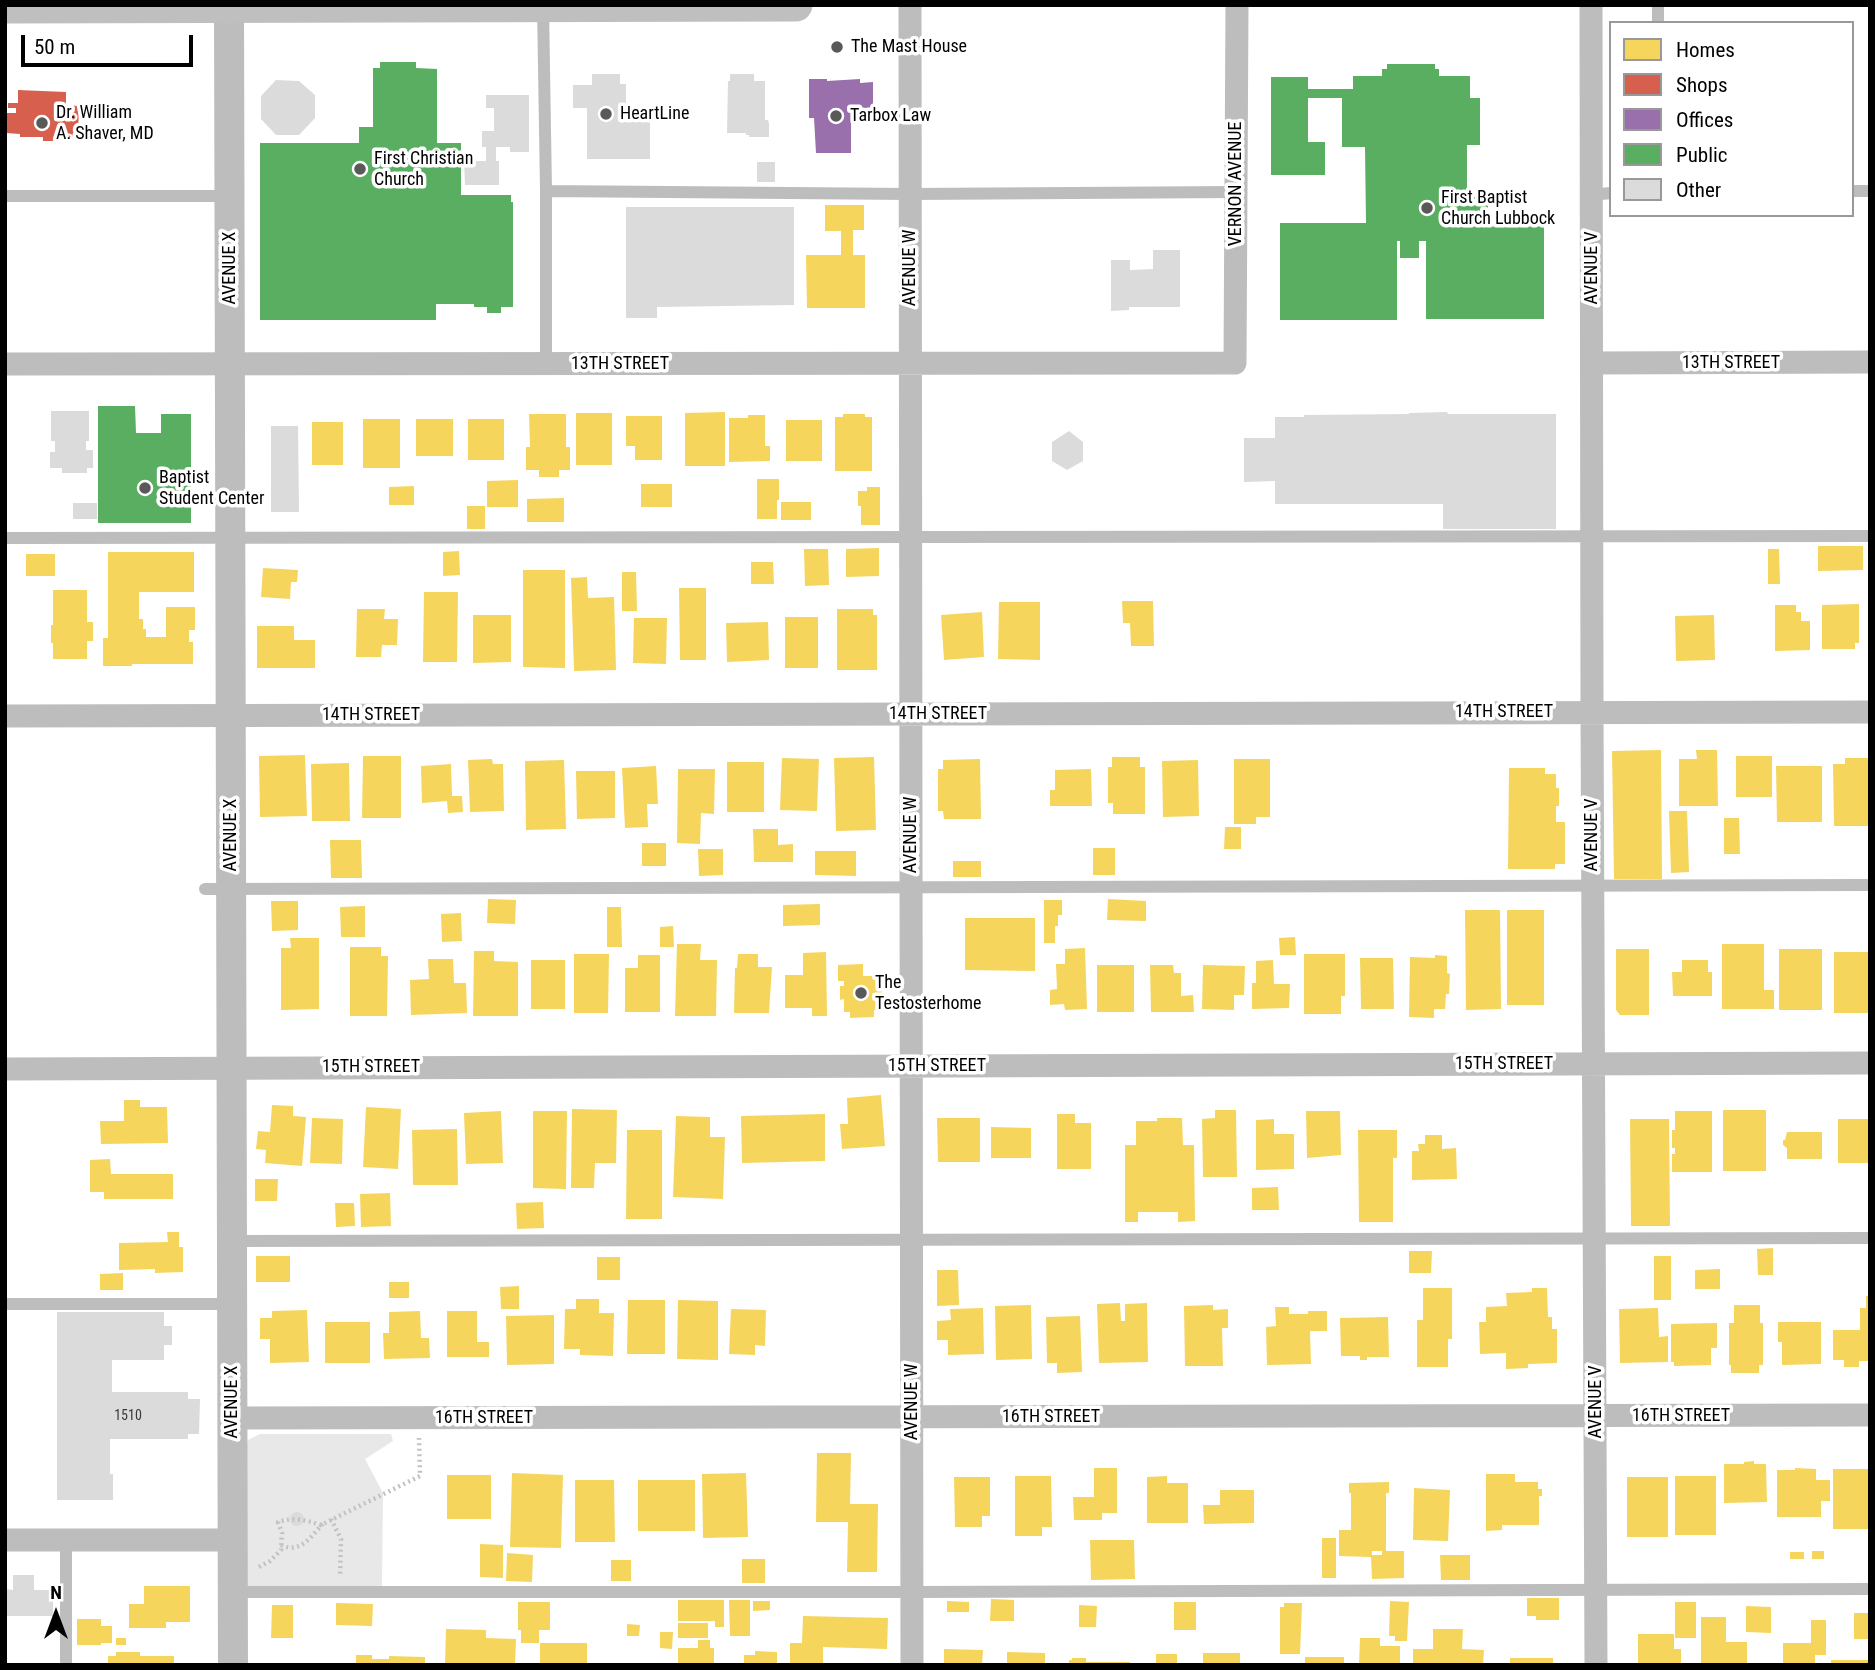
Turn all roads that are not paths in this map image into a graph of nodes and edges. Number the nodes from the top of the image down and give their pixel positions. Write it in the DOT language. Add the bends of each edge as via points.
graph roads {
  1 [pos="796,5"];
  2 [pos="910,5"];
  3 [pos="1237,5"];
  4 [pos="1591,5"];
  5 [pos="229,6"];
  6 [pos="543,6"];
  7 [pos="5,8"];
  8 [pos="546,191"];
  9 [pos="1236,192"];
  10 [pos="910,194"];
  11 [pos="1601,194"];
  12 [pos="5,196"];
  13 [pos="230,196"];
  14 [pos="1870,362"];
  15 [pos="1235,363"];
  16 [pos="1592,363"];
  17 [pos="230,364"];
  18 [pos="546,364"];
  19 [pos="910,364"];
  20 [pos="5,365"];
  21 [pos="1592,536"];
  22 [pos="1870,536"];
  23 [pos="911,537"];
  24 [pos="5,538"];
  25 [pos="230,539"];
  26 [pos="1592,712"];
  27 [pos="1870,712"];
  28 [pos="911,714"];
  29 [pos="230,715"];
  30 [pos="5,716"];
  31 [pos="1593,885"];
  32 [pos="1870,885"];
  33 [pos="911,888"];
  34 [pos="218,889"];
  35 [pos="1594,1063"];
  36 [pos="1870,1063"];
  37 [pos="912,1066"];
  38 [pos="231,1068"];
  39 [pos="5,1069"];
  40 [pos="1595,1238"];
  41 [pos="1870,1238"];
  42 [pos="912,1240"];
  43 [pos="232,1241"];
  44 [pos="5,1304"];
  45 [pos="232,1304"];
  46 [pos="1870,1415"];
  47 [pos="1596,1416"];
  48 [pos="912,1417"];
  49 [pos="232,1418"];
  50 [pos="5,1540"];
  51 [pos="66,1540"];
  52 [pos="233,1540"];
  53 [pos="233,1586"];
  54 [pos="1870,1588"];
  55 [pos="1596,1589"];
  56 [pos="912,1592"];
  57 [pos="66,1665"];
  58 [pos="233,1665"];
  59 [pos="912,1665"];
  60 [pos="1596,1665"];
  1 -- 6 [label="main road"];
  2 -- 10 [label="street, AVENUE W"];
  3 -- 9 [label="street, VERNON AVENUE"];
  4 -- 11 [label="street, AVENUE V"];
  5 -- 6 [label="main road"];
  5 -- 7 [label="main road"];
  5 -- 13 [label="street, AVENUE X"];
  6 -- 8 [label="lane"];
  8 -- 10 [label="lane"];
  8 -- 18 [label="lane"];
  9 -- 10 [label="lane"];
  9 -- 15 [label="street, VERNON AVENUE"];
  10 -- 19 [label="street, AVENUE W"];
  11 -- 16 [label="street, AVENUE V"];
  12 -- 13 [label="lane"];
  13 -- 17 [label="street, AVENUE X"];
  14 -- 16 [label="street, 13TH STREET"];
  15 -- 19 [label="street, 13TH STREET"];
  16 -- 21 [label="street, AVENUE V"];
  17 -- 18 [label="street, 13TH STREET"];
  17 -- 20 [label="street, 13TH STREET"];
  17 -- 25 [label="street, AVENUE X"];
  18 -- 19 [label="street, 13TH STREET"];
  19 -- 23 [label="street, AVENUE W"];
  21 -- 22 [label="lane"];
  21 -- 23 [label="lane"];
  21 -- 26 [label="street, AVENUE V"];
  23 -- 25 [label="lane"];
  23 -- 28 [label="street, AVENUE W"];
  24 -- 25 [label="lane"];
  25 -- 29 [label="street, AVENUE X"];
  26 -- 27 [label="street, 14TH STREET"];
  26 -- 28 [label="street, 14TH STREET"];
  26 -- 31 [label="street, AVENUE V"];
  28 -- 29 [label="street, 14TH STREET"];
  28 -- 33 [label="street, AVENUE W"];
  29 -- 30 [label="street, 14TH STREET"];
  29 -- 34 [label="street, AVENUE X"];
  31 -- 32 [label="lane"];
  31 -- 33 [label="lane"];
  31 -- 35 [label="street, AVENUE V"];
  33 -- 34 [label="lane"];
  33 -- 37 [label="street, AVENUE W"];
  34 -- 38 [label="street, AVENUE X"];
  35 -- 36 [label="street, 15TH STREET"];
  35 -- 37 [label="street, 15TH STREET"];
  35 -- 40 [label="street, AVENUE V"];
  37 -- 38 [label="street, 15TH STREET"];
  37 -- 42 [label="street, AVENUE W"];
  38 -- 39 [label="street, 15TH STREET"];
  38 -- 43 [label="street, AVENUE X"];
  40 -- 41 [label="lane"];
  40 -- 42 [label="lane"];
  40 -- 47 [label="street, AVENUE V"];
  42 -- 43 [label="lane"];
  42 -- 48 [label="street, AVENUE W"];
  43 -- 45 [label="street, AVENUE X"];
  44 -- 45 [label="lane"];
  45 -- 49 [label="street, AVENUE X"];
  46 -- 47 [label="street, 16TH STREET"];
  47 -- 48 [label="street, 16TH STREET"];
  47 -- 55 [label="street, AVENUE V"];
  48 -- 49 [label="street, 16TH STREET"];
  48 -- 56 [label="street, AVENUE W"];
  49 -- 52 [label="street, AVENUE X"];
  50 -- 51 [label="street"];
  51 -- 52 [label="street"];
  51 -- 57 [label="lane"];
  52 -- 53 [label="street, AVENUE X"];
  53 -- 56 [label="lane" via="340,1592"];
  53 -- 58 [label="street, AVENUE X"];
  54 -- 55 [label="lane"];
  55 -- 56 [label="lane"];
  55 -- 60 [label="street, AVENUE V"];
  56 -- 59 [label="street, AVENUE W"];
}
